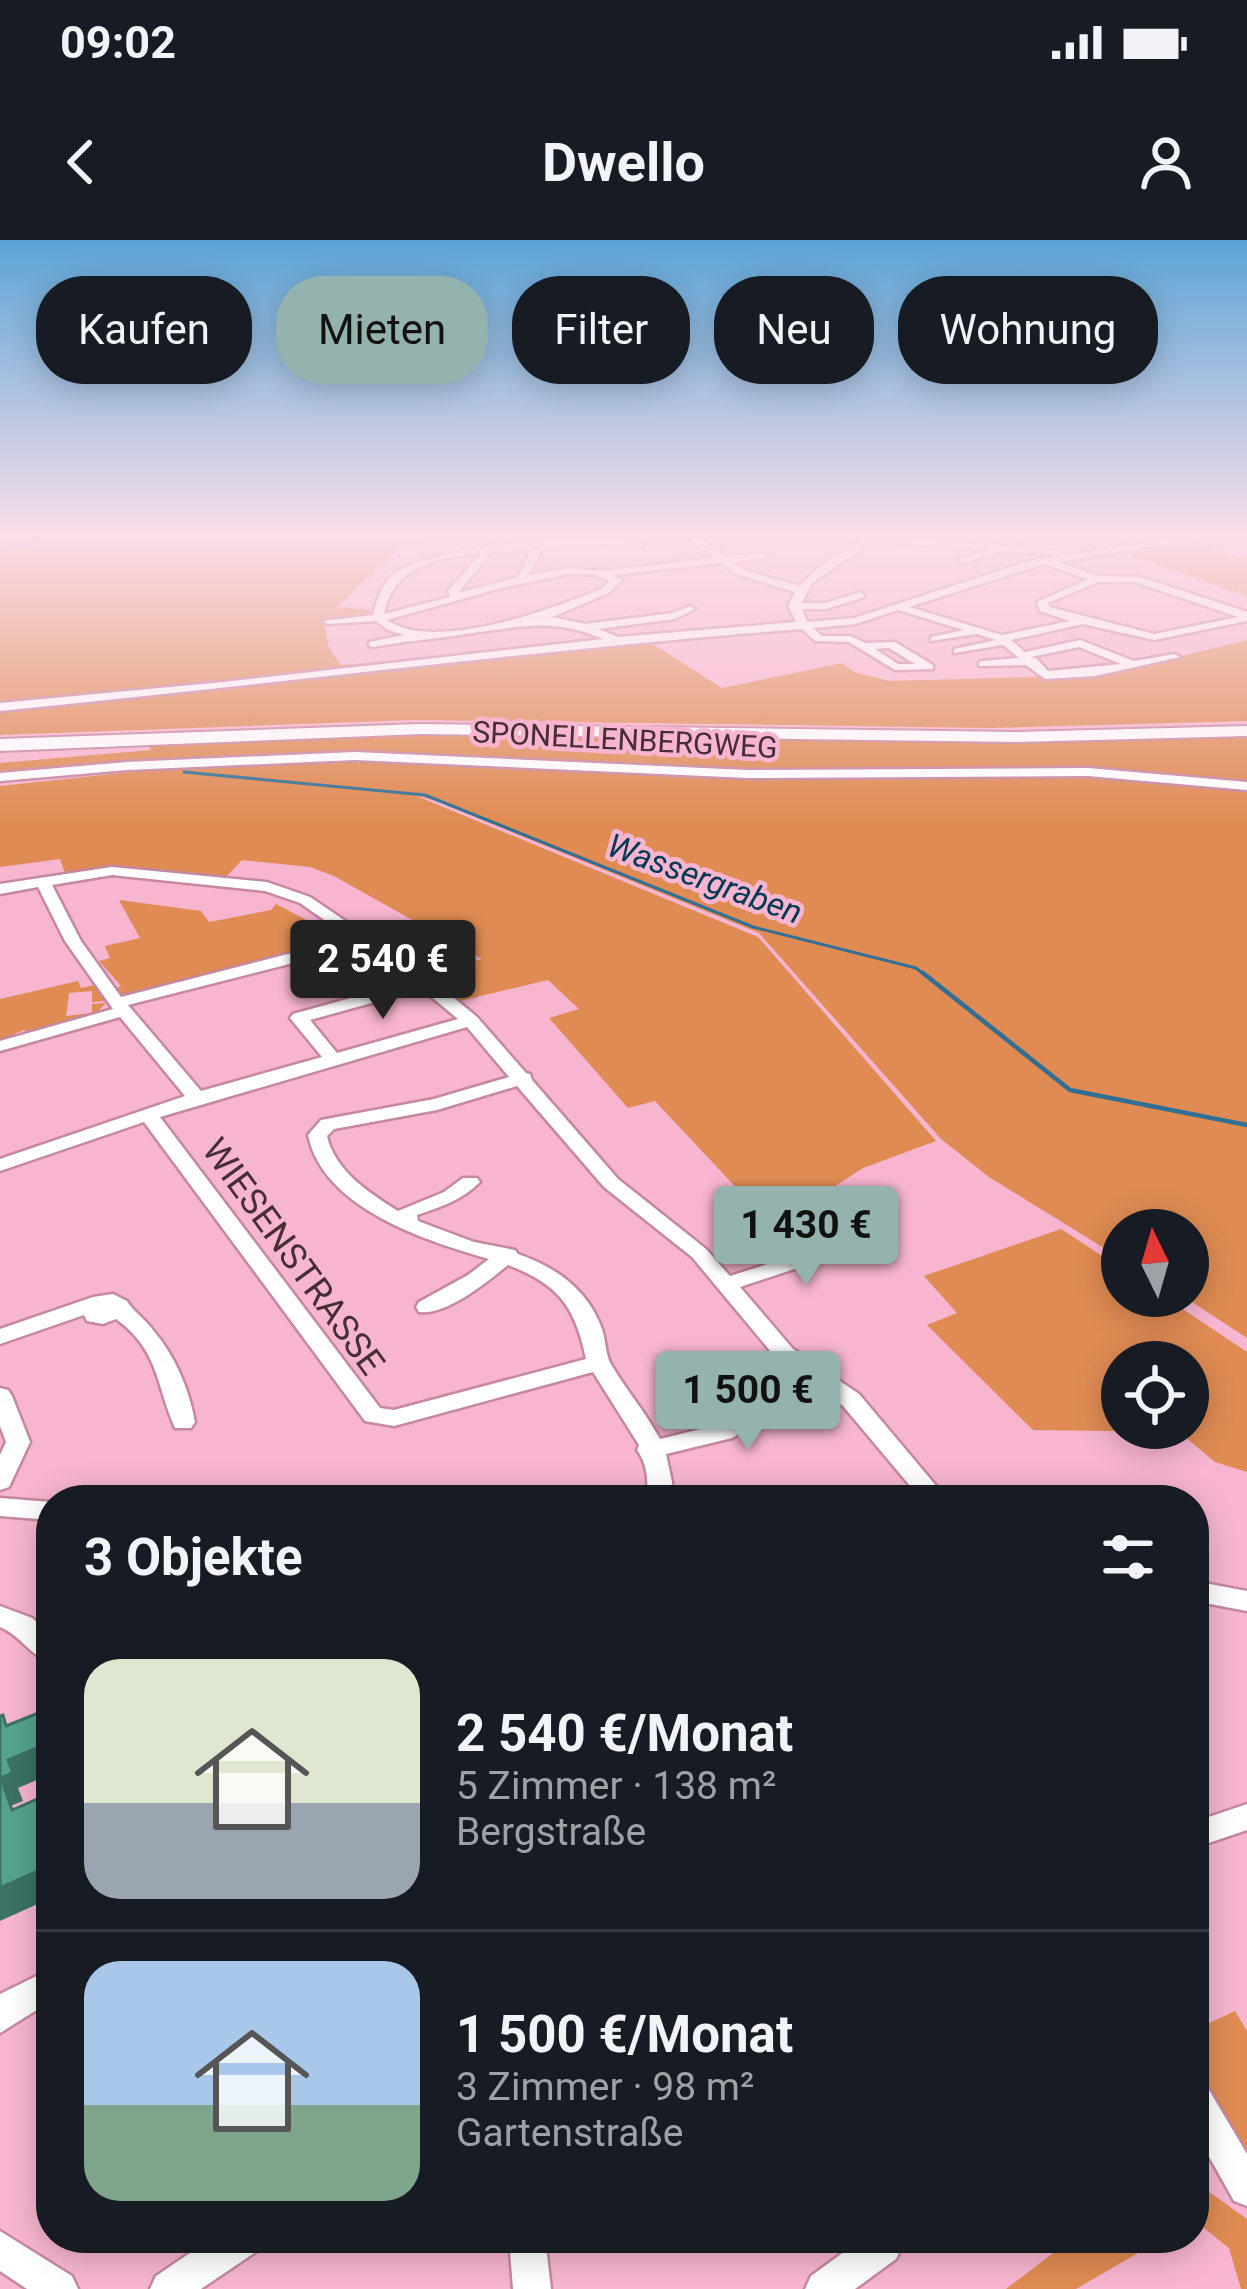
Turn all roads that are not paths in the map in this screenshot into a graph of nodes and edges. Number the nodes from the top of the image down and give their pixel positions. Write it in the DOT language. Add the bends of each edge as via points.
graph roads {
  1 [pos="415,631"];
  2 [pos="455,631"];
  3 [pos="594,631"];
  4 [pos="741,631"];
  5 [pos="808,631"];
  6 [pos="980,631"];
  7 [pos="1042,631"];
  8 [pos="1124,631"];
  9 [pos="1187,631"];
  10 [pos="426,632"];
  11 [pos="934,639"];
  12 [pos="1004,639"];
  13 [pos="616,640"];
  14 [pos="373,644"];
  15 [pos="861,647"];
  16 [pos="958,651"];
  17 [pos="1174,657"];
  18 [pos="1029,658"];
  19 [pos="983,664"];
  20 [pos="1134,665"];
  21 [pos="0,706"];
  22 [pos="1247,728"];
  23 [pos="0,745"];
  24 [pos="0,777"];
  25 [pos="1247,786"];
  26 [pos="43,882"];
  27 [pos="0,889"];
  28 [pos="364,940"];
  29 [pos="425,983"];
  30 [pos="120,1007"];
  31 [pos="471,1021"];
  32 [pos="0,1046"];
  33 [pos="333,1059"];
  34 [pos="524,1078"];
  35 [pos="197,1097"];
  36 [pos="147,1113"];
  37 [pos="0,1165"];
  38 [pos="470,1182"];
  39 [pos="408,1223"];
  40 [pos="866,1239"];
  41 [pos="508,1254"];
  42 [pos="728,1284"];
  43 [pos="427,1307"];
  44 [pos="0,1337"];
  45 [pos="598,1363"];
  46 [pos="819,1378"];
  47 [pos="0,1396"];
  48 [pos="184,1422"];
  49 [pos="649,1450"];
  50 [pos="0,1481"];
  51 [pos="659,1485"];
  52 [pos="924,1485"];
  53 [pos="0,1507"];
  54 [pos="36,1510"];
  55 [pos="1209,1594"];
  56 [pos="1247,1601"];
  57 [pos="0,1616"];
  58 [pos="36,1638"];
  59 [pos="1247,1817"];
  60 [pos="1209,1830"];
  61 [pos="36,1992"];
  62 [pos="0,2017"];
  63 [pos="1209,2123"];
  64 [pos="1247,2188"];
  65 [pos="0,2249"];
  66 [pos="222,2253"];
  67 [pos="528,2253"];
  68 [pos="873,2253"];
  69 [pos="59,2289"];
  70 [pos="169,2289"];
  71 [pos="532,2289"];
  72 [pos="824,2289"];
  1 -- 10 [label="street"];
  2 -- 10 [label="street"];
  3 -- 13 [label="street"];
  4 -- 13 [label="street"];
  5 -- 15 [label="street"];
  6 -- 11 [label="street"];
  6 -- 12 [label="street"];
  7 -- 12 [label="street"];
  8 -- 9 [label="street" via="1154,638"];
  10 -- 14 [label="street"];
  12 -- 16 [label="street"];
  12 -- 18 [label="street"];
  13 -- 21 [label="street"];
  15 -- 15 [label="street" via="895,668 929,667 891,644"];
  17 -- 20 [label="street"];
  18 -- 19 [label="street"];
  18 -- 20 [label="street" via="1080,643"];
  18 -- 20 [label="street" via="1045,675"];
  22 -- 23 [label="highway" via="1050,737 498,729"];
  22 -- 23 [label="highway" via="420,724"];
  24 -- 25 [label="street, SPONELLENBERGWEG" via="370,756 747,775 1088,772"];
  26 -- 27 [label="street"];
  26 -- 28 [label="street" via="112,871 275,889 305,899"];
  26 -- 30 [label="street" via="67,936"];
  28 -- 29 [label="street"];
  28 -- 30 [label="street"];
  29 -- 31 [label="street"];
  29 -- 33 [label="street" via="299,1018"];
  30 -- 32 [label="street"];
  30 -- 35 [label="street"];
  31 -- 33 [label="street"];
  31 -- 34 [label="street"];
  33 -- 35 [label="street"];
  34 -- 39 [label="street" via="346,1119 317,1135 343,1179"];
  34 -- 42 [label="street" via="611,1183"];
  35 -- 36 [label="street"];
  36 -- 37 [label="street"];
  36 -- 45 [label="street, WIESENSTRASSE" via="373,1415 394,1418"];
  38 -- 39 [label="street" via="407,1212"];
  39 -- 41 [label="street"];
  40 -- 42 [label="street"];
  41 -- 43 [label="street"];
  41 -- 45 [label="street" via="561,1284 593,1336"];
  42 -- 46 [label="street" via="779,1348"];
  44 -- 48 [label="street" via="93,1308 99,1317 118,1310 152,1347"];
  45 -- 49 [label="street" via="622,1390"];
  46 -- 49 [label="street" via="724,1432"];
  46 -- 52 [label="street" via="851,1400"];
  47 -- 50 [label="street" via="18,1442"];
  49 -- 51 [label="street"];
  53 -- 54 [label="street"];
  55 -- 56 [label="street"];
  57 -- 58 [label="street"];
  59 -- 60 [label="street"];
  61 -- 62 [label="street"];
  63 -- 64 [label="street"];
  65 -- 69 [label="street"];
  66 -- 70 [label="street"];
  67 -- 71 [label="street"];
  68 -- 72 [label="street"];
}
